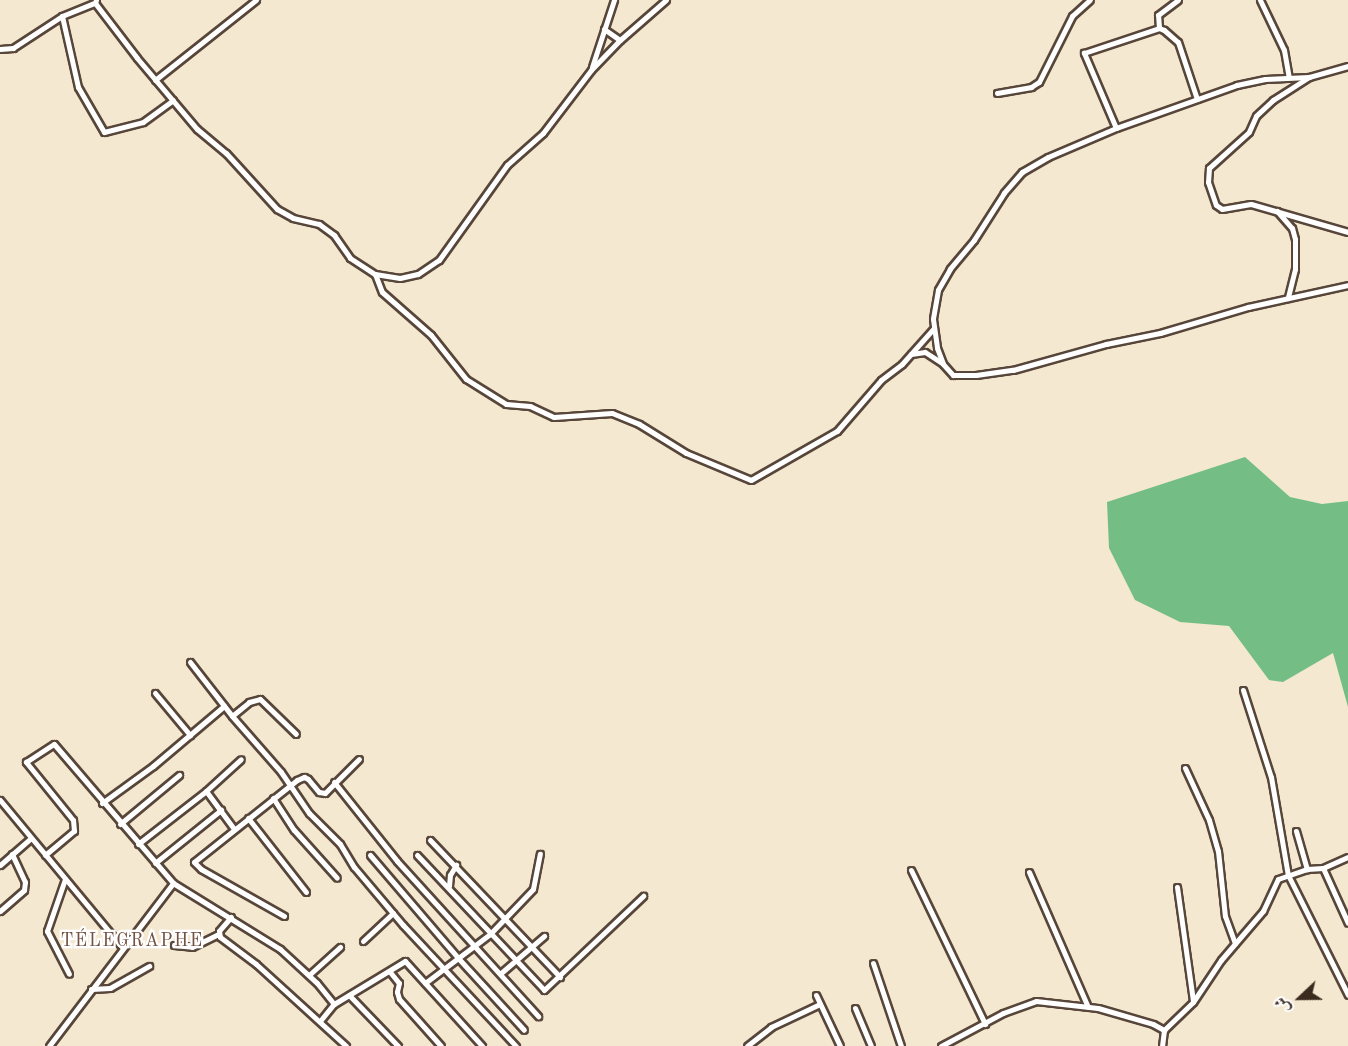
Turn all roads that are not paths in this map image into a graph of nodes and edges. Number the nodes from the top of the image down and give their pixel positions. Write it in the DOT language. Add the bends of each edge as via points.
graph roads {
  1 [pos="256,0"];
  2 [pos="614,0"];
  3 [pos="666,0"];
  4 [pos="1090,0"];
  5 [pos="1178,0"];
  6 [pos="1260,0"];
  7 [pos="96,1"];
  8 [pos="62,16"];
  9 [pos="1159,28"];
  10 [pos="604,30"];
  11 [pos="620,40"];
  12 [pos="0,49"];
  13 [pos="1348,66"];
  14 [pos="591,70"];
  15 [pos="1289,77"];
  16 [pos="1309,77"];
  17 [pos="155,80"];
  18 [pos="998,93"];
  19 [pos="1197,99"];
  20 [pos="173,100"];
  21 [pos="1116,128"];
  22 [pos="1277,211"];
  23 [pos="1348,231"];
  24 [pos="375,274"];
  25 [pos="1348,285"];
  26 [pos="1288,298"];
  27 [pos="934,328"];
  28 [pos="911,354"];
  29 [pos="943,364"];
  30 [pos="190,662"];
  31 [pos="1243,690"];
  32 [pos="155,693"];
  33 [pos="224,706"];
  34 [pos="232,716"];
  35 [pos="296,734"];
  36 [pos="190,735"];
  37 [pos="241,759"];
  38 [pos="360,759"];
  39 [pos="1185,768"];
  40 [pos="179,775"];
  41 [pos="334,782"];
  42 [pos="290,785"];
  43 [pos="206,791"];
  44 [pos="273,798"];
  45 [pos="0,800"];
  46 [pos="102,803"];
  47 [pos="221,810"];
  48 [pos="248,818"];
  49 [pos="120,824"];
  50 [pos="234,829"];
  51 [pos="1296,831"];
  52 [pos="31,838"];
  53 [pos="430,840"];
  54 [pos="138,844"];
  55 [pos="12,854"];
  56 [pos="540,854"];
  57 [pos="45,855"];
  58 [pos="370,855"];
  59 [pos="417,855"];
  60 [pos="1348,857"];
  61 [pos="155,863"];
  62 [pos="0,865"];
  63 [pos="456,865"];
  64 [pos="1323,868"];
  65 [pos="1307,869"];
  66 [pos="911,870"];
  67 [pos="1029,872"];
  68 [pos="1288,875"];
  69 [pos="337,878"];
  70 [pos="65,879"];
  71 [pos="173,883"];
  72 [pos="450,887"];
  73 [pos="1177,887"];
  74 [pos="306,891"];
  75 [pos="644,896"];
  76 [pos="0,911"];
  77 [pos="393,913"];
  78 [pos="284,916"];
  79 [pos="231,917"];
  80 [pos="504,920"];
  81 [pos="1348,923"];
  82 [pos="219,934"];
  83 [pos="490,934"];
  84 [pos="544,936"];
  85 [pos="363,941"];
  86 [pos="1235,943"];
  87 [pos="174,945"];
  88 [pos="475,946"];
  89 [pos="340,947"];
  90 [pos="531,947"];
  91 [pos="123,948"];
  92 [pos="459,959"];
  93 [pos="514,962"];
  94 [pos="873,963"];
  95 [pos="149,966"];
  96 [pos="444,971"];
  97 [pos="390,972"];
  98 [pos="501,973"];
  99 [pos="69,974"];
  100 [pos="309,975"];
  101 [pos="560,977"];
  102 [pos="425,983"];
  103 [pos="91,989"];
  104 [pos="349,995"];
  105 [pos="816,995"];
  106 [pos="1348,995"];
  107 [pos="1193,1002"];
  108 [pos="334,1004"];
  109 [pos="820,1004"];
  110 [pos="1088,1007"];
  111 [pos="855,1008"];
  112 [pos="538,1016"];
  113 [pos="320,1021"];
  114 [pos="985,1024"];
  115 [pos="524,1029"];
  116 [pos="1164,1030"];
  117 [pos="956,1043"];
  118 [pos="49,1046"];
  119 [pos="346,1046"];
  120 [pos="398,1046"];
  121 [pos="441,1046"];
  122 [pos="482,1046"];
  123 [pos="516,1046"];
  124 [pos="747,1046"];
  125 [pos="840,1046"];
  126 [pos="870,1046"];
  127 [pos="901,1046"];
  128 [pos="941,1046"];
  129 [pos="1162,1046"];
  1 -- 17 [label="street"];
  2 -- 10 [label="street"];
  3 -- 11 [label="street"];
  4 -- 18 [label="street" via="1072,16 1039,82"];
  5 -- 9 [label="street" via="1158,15"];
  6 -- 15 [label="street" via="1284,50"];
  7 -- 8 [label="street"];
  7 -- 17 [label="street"];
  8 -- 12 [label="street" via="13,48"];
  8 -- 20 [label="street" via="78,87 104,132 143,122"];
  9 -- 19 [label="street" via="1178,42"];
  9 -- 21 [label="street" via="1084,54"];
  10 -- 11 [label="street"];
  10 -- 14 [label="street"];
  11 -- 14 [label="street"];
  13 -- 16 [label="street"];
  14 -- 24 [label="street" via="543,133 507,165 439,260 418,274 400,278"];
  15 -- 16 [label="street"];
  15 -- 19 [label="street" via="1237,85"];
  16 -- 22 [label="street" via="1273,100 1256,116 1249,132 1209,168 1216,205 1222,209 1251,204"];
  17 -- 20 [label="street"];
  19 -- 21 [label="street"];
  20 -- 24 [label="street" via="277,209 293,218 319,224 334,235 350,258"];
  21 -- 27 [label="street" via="1023,172 1004,193 938,290"];
  22 -- 23 [label="street"];
  22 -- 26 [label="street" via="1292,228 1295,239 1295,269"];
  24 -- 28 [label="street" via="382,292 431,334 465,379 506,404 530,406 554,417 612,413 639,424 686,453 751,480 837,431 881,380"];
  25 -- 26 [label="street"];
  26 -- 29 [label="street" via="1013,370 953,375"];
  27 -- 28 [label="street"];
  27 -- 29 [label="street"];
  28 -- 29 [label="street" via="926,352"];
  30 -- 33 [label="street"];
  31 -- 68 [label="street" via="1271,777"];
  32 -- 36 [label="street"];
  33 -- 34 [label="street"];
  33 -- 36 [label="street"];
  34 -- 35 [label="street" via="249,702 260,699"];
  34 -- 42 [label="street"];
  36 -- 46 [label="street"];
  37 -- 43 [label="street"];
  38 -- 41 [label="street"];
  39 -- 86 [label="street" via="1209,820 1218,851 1225,916"];
  40 -- 49 [label="street"];
  41 -- 42 [label="street" via="322,793 304,777"];
  41 -- 88 [label="street" via="397,861"];
  42 -- 44 [label="street"];
  42 -- 77 [label="street"];
  43 -- 47 [label="street"];
  43 -- 54 [label="street"];
  44 -- 48 [label="street"];
  44 -- 69 [label="street" via="294,830"];
  45 -- 52 [label="street"];
  46 -- 49 [label="street"];
  46 -- 57 [label="street" via="58,746 50,745 26,762 73,820 74,831"];
  47 -- 50 [label="street"];
  47 -- 61 [label="street"];
  48 -- 50 [label="street"];
  48 -- 74 [label="street"];
  49 -- 54 [label="street"];
  50 -- 78 [label="street" via="194,864"];
  51 -- 65 [label="street"];
  52 -- 55 [label="street"];
  52 -- 57 [label="street"];
  53 -- 63 [label="street"];
  54 -- 61 [label="street"];
  55 -- 62 [label="street"];
  55 -- 76 [label="street" via="25,882 24,890"];
  56 -- 80 [label="street" via="533,889"];
  57 -- 70 [label="street"];
  58 -- 92 [label="street"];
  59 -- 72 [label="street"];
  60 -- 64 [label="street"];
  61 -- 71 [label="street"];
  63 -- 72 [label="street" via="450,874"];
  63 -- 80 [label="street"];
  64 -- 65 [label="street"];
  64 -- 81 [label="street"];
  65 -- 68 [label="street"];
  66 -- 114 [label="street"];
  67 -- 110 [label="street"];
  68 -- 86 [label="street" via="1278,879 1263,911"];
  68 -- 106 [label="street"];
  70 -- 91 [label="street"];
  70 -- 99 [label="street" via="47,931"];
  71 -- 79 [label="street"];
  71 -- 91 [label="street"];
  72 -- 83 [label="street"];
  73 -- 107 [label="street"];
  75 -- 101 [label="street"];
  77 -- 85 [label="street"];
  77 -- 96 [label="street"];
  79 -- 82 [label="street"];
  79 -- 100 [label="street" via="280,949"];
  80 -- 83 [label="street"];
  80 -- 90 [label="street"];
  82 -- 87 [label="street" via="192,947"];
  82 -- 113 [label="street"];
  83 -- 88 [label="street"];
  83 -- 93 [label="street"];
  84 -- 90 [label="street"];
  86 -- 107 [label="street"];
  88 -- 92 [label="street"];
  88 -- 98 [label="street"];
  89 -- 100 [label="street"];
  90 -- 93 [label="street"];
  90 -- 101 [label="street"];
  91 -- 103 [label="street"];
  92 -- 96 [label="street"];
  92 -- 115 [label="street"];
  93 -- 98 [label="street"];
  93 -- 101 [label="street" via="544,990"];
  94 -- 127 [label="street"];
  95 -- 103 [label="street" via="110,988"];
  96 -- 102 [label="street"];
  96 -- 123 [label="street"];
  97 -- 102 [label="street" via="407,961"];
  97 -- 104 [label="street"];
  97 -- 121 [label="street" via="399,983 398,996"];
  98 -- 112 [label="street"];
  100 -- 108 [label="street"];
  102 -- 122 [label="street"];
  103 -- 118 [label="street"];
  104 -- 108 [label="street"];
  104 -- 120 [label="street"];
  105 -- 109 [label="street"];
  107 -- 116 [label="street"];
  108 -- 113 [label="street"];
  109 -- 124 [label="street" via="771,1027"];
  109 -- 125 [label="street"];
  110 -- 114 [label="street" via="1036,1001"];
  110 -- 116 [label="street"];
  111 -- 126 [label="street"];
  113 -- 119 [label="street"];
  114 -- 117 [label="street"];
  116 -- 129 [label="street"];
  117 -- 128 [label="street"];
}
